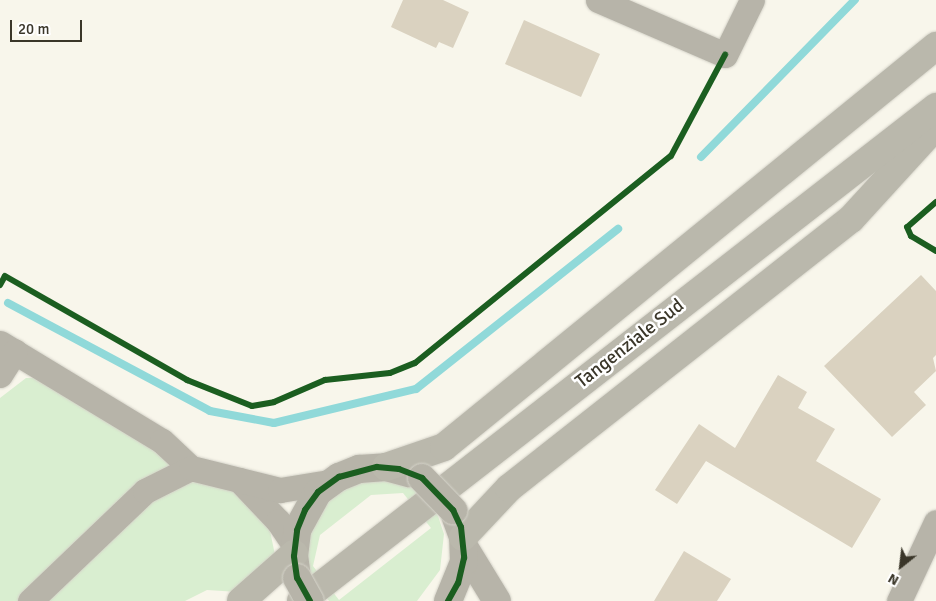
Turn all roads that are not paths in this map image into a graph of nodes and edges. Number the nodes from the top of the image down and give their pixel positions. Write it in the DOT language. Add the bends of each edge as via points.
graph roads {
  1 [pos="598,0"];
  2 [pos="752,0"];
  3 [pos="936,46"];
  4 [pos="936,107"];
  5 [pos="936,126"];
  6 [pos="8,347"];
  7 [pos="0,375"];
  8 [pos="191,468"];
  9 [pos="399,470"];
  10 [pos="237,478"];
  11 [pos="330,482"];
  12 [pos="936,522"];
  13 [pos="462,537"];
  14 [pos="303,577"];
  15 [pos="30,601"];
  16 [pos="241,601"];
  17 [pos="448,601"];
  18 [pos="497,601"];
  19 [pos="899,601"];
  1 -- 2 [label="street" via="725,55"];
  3 -- 9 [label="highway" via="444,447"];
  4 -- 14 [label="highway, Tangenziale Sud"];
  5 -- 13 [label="highway" via="851,218 508,488"];
  6 -- 7 [label="street"];
  6 -- 8 [label="street" via="162,441"];
  8 -- 10 [label="street"];
  8 -- 15 [label="street" via="145,492"];
  9 -- 11 [label="street" via="359,469"];
  9 -- 13 [label="street, bridge" via="445,498"];
  10 -- 11 [label="street" via="288,490"];
  10 -- 14 [label="street" via="281,524"];
  11 -- 14 [label="street" via="305,510"];
  12 -- 19 [label="street"];
  13 -- 17 [label="street" via="460,579"];
  13 -- 18 [label="street"];
  14 -- 16 [label="highway, Tangenziale Sud"];
}
